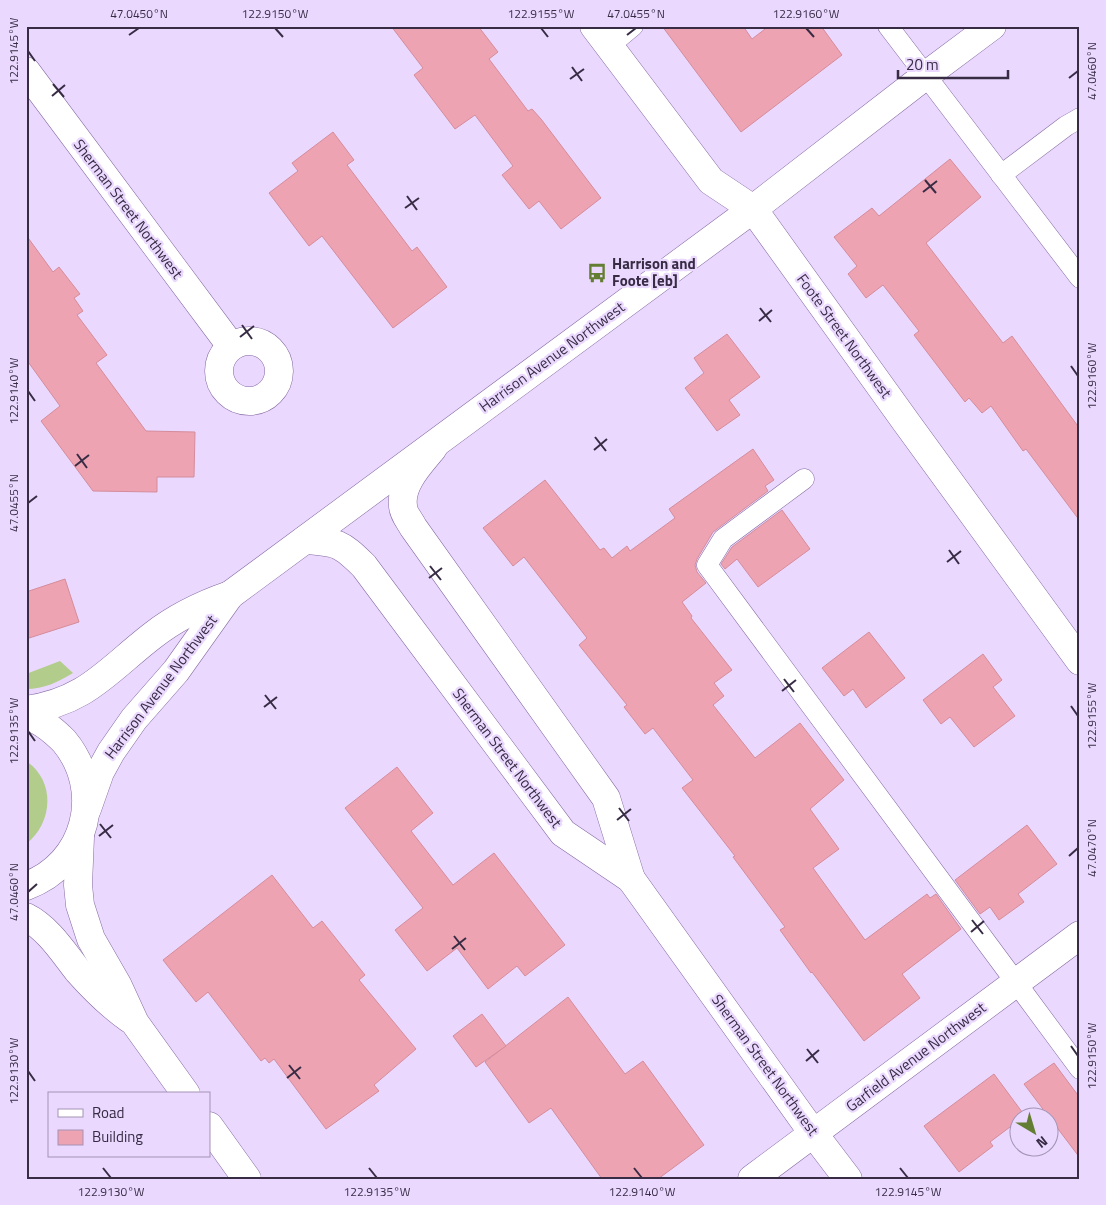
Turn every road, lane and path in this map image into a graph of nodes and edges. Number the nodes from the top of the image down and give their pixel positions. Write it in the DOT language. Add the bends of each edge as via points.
graph roads {
  1 [pos="633,26"];
  2 [pos="888,26"];
  3 [pos="992,26"];
  4 [pos="602,36"];
  5 [pos="26,71"];
  6 [pos="925,76"];
  7 [pos="1080,118"];
  8 [pos="1001,175"];
  9 [pos="754,209"];
  10 [pos="1080,278"];
  11 [pos="231,346"];
  12 [pos="443,437"];
  13 [pos="804,479"];
  14 [pos="305,540"];
  15 [pos="230,596"];
  16 [pos="1080,661"];
  17 [pos="26,710"];
  18 [pos="26,716"];
  19 [pos="87,809"];
  20 [pos="80,837"];
  21 [pos="631,879"];
  22 [pos="26,886"];
  23 [pos="26,917"];
  24 [pos="1080,935"];
  25 [pos="1016,982"];
  26 [pos="135,1023"];
  27 [pos="1080,1069"];
  28 [pos="185,1092"];
  29 [pos="210,1127"];
  30 [pos="813,1133"];
  31 [pos="247,1179"];
  32 [pos="752,1179"];
  33 [pos="848,1179"];
  1 -- 4 [label="lane"];
  2 -- 6 [label="lane"];
  3 -- 6 [label="street, Harrison Avenue Northwest"];
  4 -- 9 [label="street, Foote Street Northwest" via="711,181"];
  5 -- 11 [label="street, Sherman Street Northwest"];
  6 -- 8 [label="lane"];
  6 -- 9 [label="street, Harrison Avenue Northwest"];
  7 -- 8 [label="lane"];
  8 -- 10 [label="lane"];
  9 -- 12 [label="street, Harrison Avenue Northwest"];
  9 -- 16 [label="street, Foote Street Northwest"];
  12 -- 14 [label="street, Harrison Avenue Northwest"];
  12 -- 21 [label="street" via="414,472 403,493 403,508 413,527 606,798"];
  13 -- 25 [label="lane" via="722,539 707,565"];
  14 -- 15 [label="street, Harrison Avenue Northwest"];
  14 -- 21 [label="street, Sherman Street Northwest" via="331,542 348,550 364,566 562,833"];
  15 -- 17 [label="street, Harrison Avenue Northwest" via="204,604 171,623 84,691 54,705"];
  15 -- 19 [label="street, Harrison Avenue Northwest" via="176,671 134,719 111,752"];
  18 -- 19 [label="street" via="55,731 74,753 85,780"];
  19 -- 20 [label="street"];
  20 -- 22 [label="street" via="63,862 40,881"];
  20 -- 26 [label="street" via="78,885 86,927"];
  21 -- 30 [label="street, Sherman Street Northwest"];
  23 -- 26 [label="street" via="48,934 103,997"];
  24 -- 25 [label="street, Garfield Avenue Northwest"];
  25 -- 27 [label="lane"];
  25 -- 30 [label="street, Garfield Avenue Northwest"];
  26 -- 28 [label="street"];
  29 -- 31 [label="street"];
  30 -- 32 [label="street, Garfield Avenue Northwest"];
  30 -- 33 [label="street, Sherman Street Northwest"];
}
